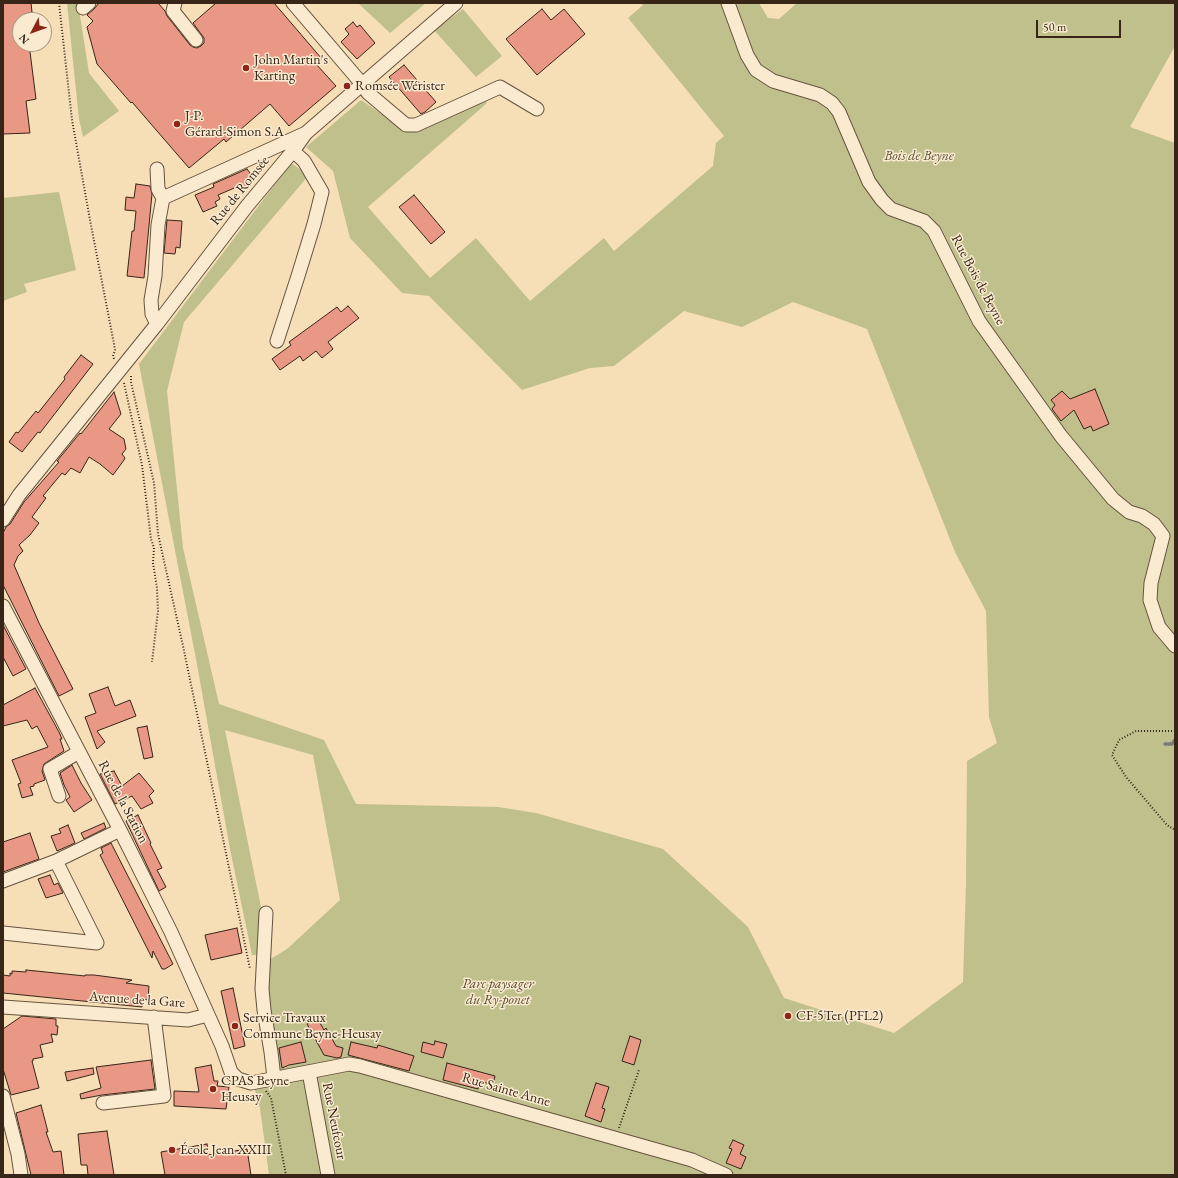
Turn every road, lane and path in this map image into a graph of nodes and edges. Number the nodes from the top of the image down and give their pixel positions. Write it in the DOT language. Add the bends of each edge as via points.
graph roads {
  1 [pos="59,3"];
  2 [pos="174,3"];
  3 [pos="293,3"];
  4 [pos="456,3"];
  5 [pos="728,3"];
  6 [pos="196,40"];
  7 [pos="362,84"];
  8 [pos="536,110"];
  9 [pos="306,132"];
  10 [pos="293,151"];
  11 [pos="158,169"];
  12 [pos="163,198"];
  13 [pos="157,324"];
  14 [pos="276,341"];
  15 [pos="114,344"];
  16 [pos="116,374"];
  17 [pos="131,382"];
  18 [pos="3,520"];
  19 [pos="3,606"];
  20 [pos="1175,646"];
  21 [pos="152,662"];
  22 [pos="1175,731"];
  23 [pos="79,752"];
  24 [pos="59,796"];
  25 [pos="120,830"];
  26 [pos="1175,830"];
  27 [pos="56,861"];
  28 [pos="3,881"];
  29 [pos="266,913"];
  30 [pos="3,933"];
  31 [pos="251,974"];
  32 [pos="4,1007"];
  33 [pos="208,1015"];
  34 [pos="154,1017"];
  35 [pos="639,1070"];
  36 [pos="309,1072"];
  37 [pos="274,1078"];
  38 [pos="3,1096"];
  39 [pos="271,1102"];
  40 [pos="103,1103"];
  41 [pos="616,1138"];
  42 [pos="21,1175"];
  43 [pos="286,1175"];
  44 [pos="328,1175"];
  45 [pos="726,1175"];
  1 -- 15 [label="path" via="72,120"];
  2 -- 6 [label="street" via="172,11"];
  3 -- 7 [label="street"];
  4 -- 7 [label="street"];
  5 -- 20 [label="street, Rue Bois de Beyne" via="747,55 756,70 772,82 820,95 832,102 839,112 869,182 891,209 924,221 934,231 979,321 1061,436 1113,499 1129,512 1142,516 1154,524 1162,536 1151,583 1150,600 1159,627"];
  7 -- 8 [label="street" via="368,94 406,126 416,125 500,87"];
  7 -- 9 [label="street"];
  9 -- 10 [label="street, Rue de Romsée"];
  9 -- 12 [label="street, Rue de Romsée"];
  10 -- 13 [label="street, Rue de Romsée" via="247,206"];
  10 -- 14 [label="street" via="304,161 322,192 310,239"];
  11 -- 12 [label="street" via="158,189"];
  12 -- 13 [label="street" via="151,300 152,314"];
  13 -- 16 [label="street, Rue de Romsée"];
  16 -- 18 [label="street, Rue de Romsée" via="18,495"];
  16 -- 21 [label="path" via="125,384 142,465 154,548 158,611"];
  17 -- 31 [label="path" via="154,483 158,534 184,646"];
  19 -- 23 [label="street, Rue de la Station"];
  22 -- 26 [label="path" via="1136,731 1120,740 1112,755 1136,789 1167,825"];
  23 -- 24 [label="street" via="50,769"];
  23 -- 25 [label="street, Rue de la Station"];
  25 -- 27 [label="street"];
  25 -- 33 [label="street, Rue de la Station" via="171,932"];
  27 -- 28 [label="street"];
  27 -- 30 [label="street" via="98,943"];
  29 -- 37 [label="street" via="262,989"];
  32 -- 34 [label="street, Avenue de la Gare"];
  33 -- 34 [label="street, Avenue de la Gare" via="188,1020"];
  33 -- 37 [label="street" via="231,1072 238,1079 251,1083"];
  34 -- 40 [label="street" via="164,1096"];
  35 -- 41 [label="path"];
  36 -- 37 [label="street, Rue Sainte Anne"];
  36 -- 41 [label="street, Rue Sainte Anne" via="349,1064 360,1066"];
  36 -- 44 [label="street, Rue Neufcour"];
  38 -- 42 [label="street"];
  39 -- 43 [label="path"];
  41 -- 45 [label="street, Rue Sainte Anne" via="692,1160"];
}
